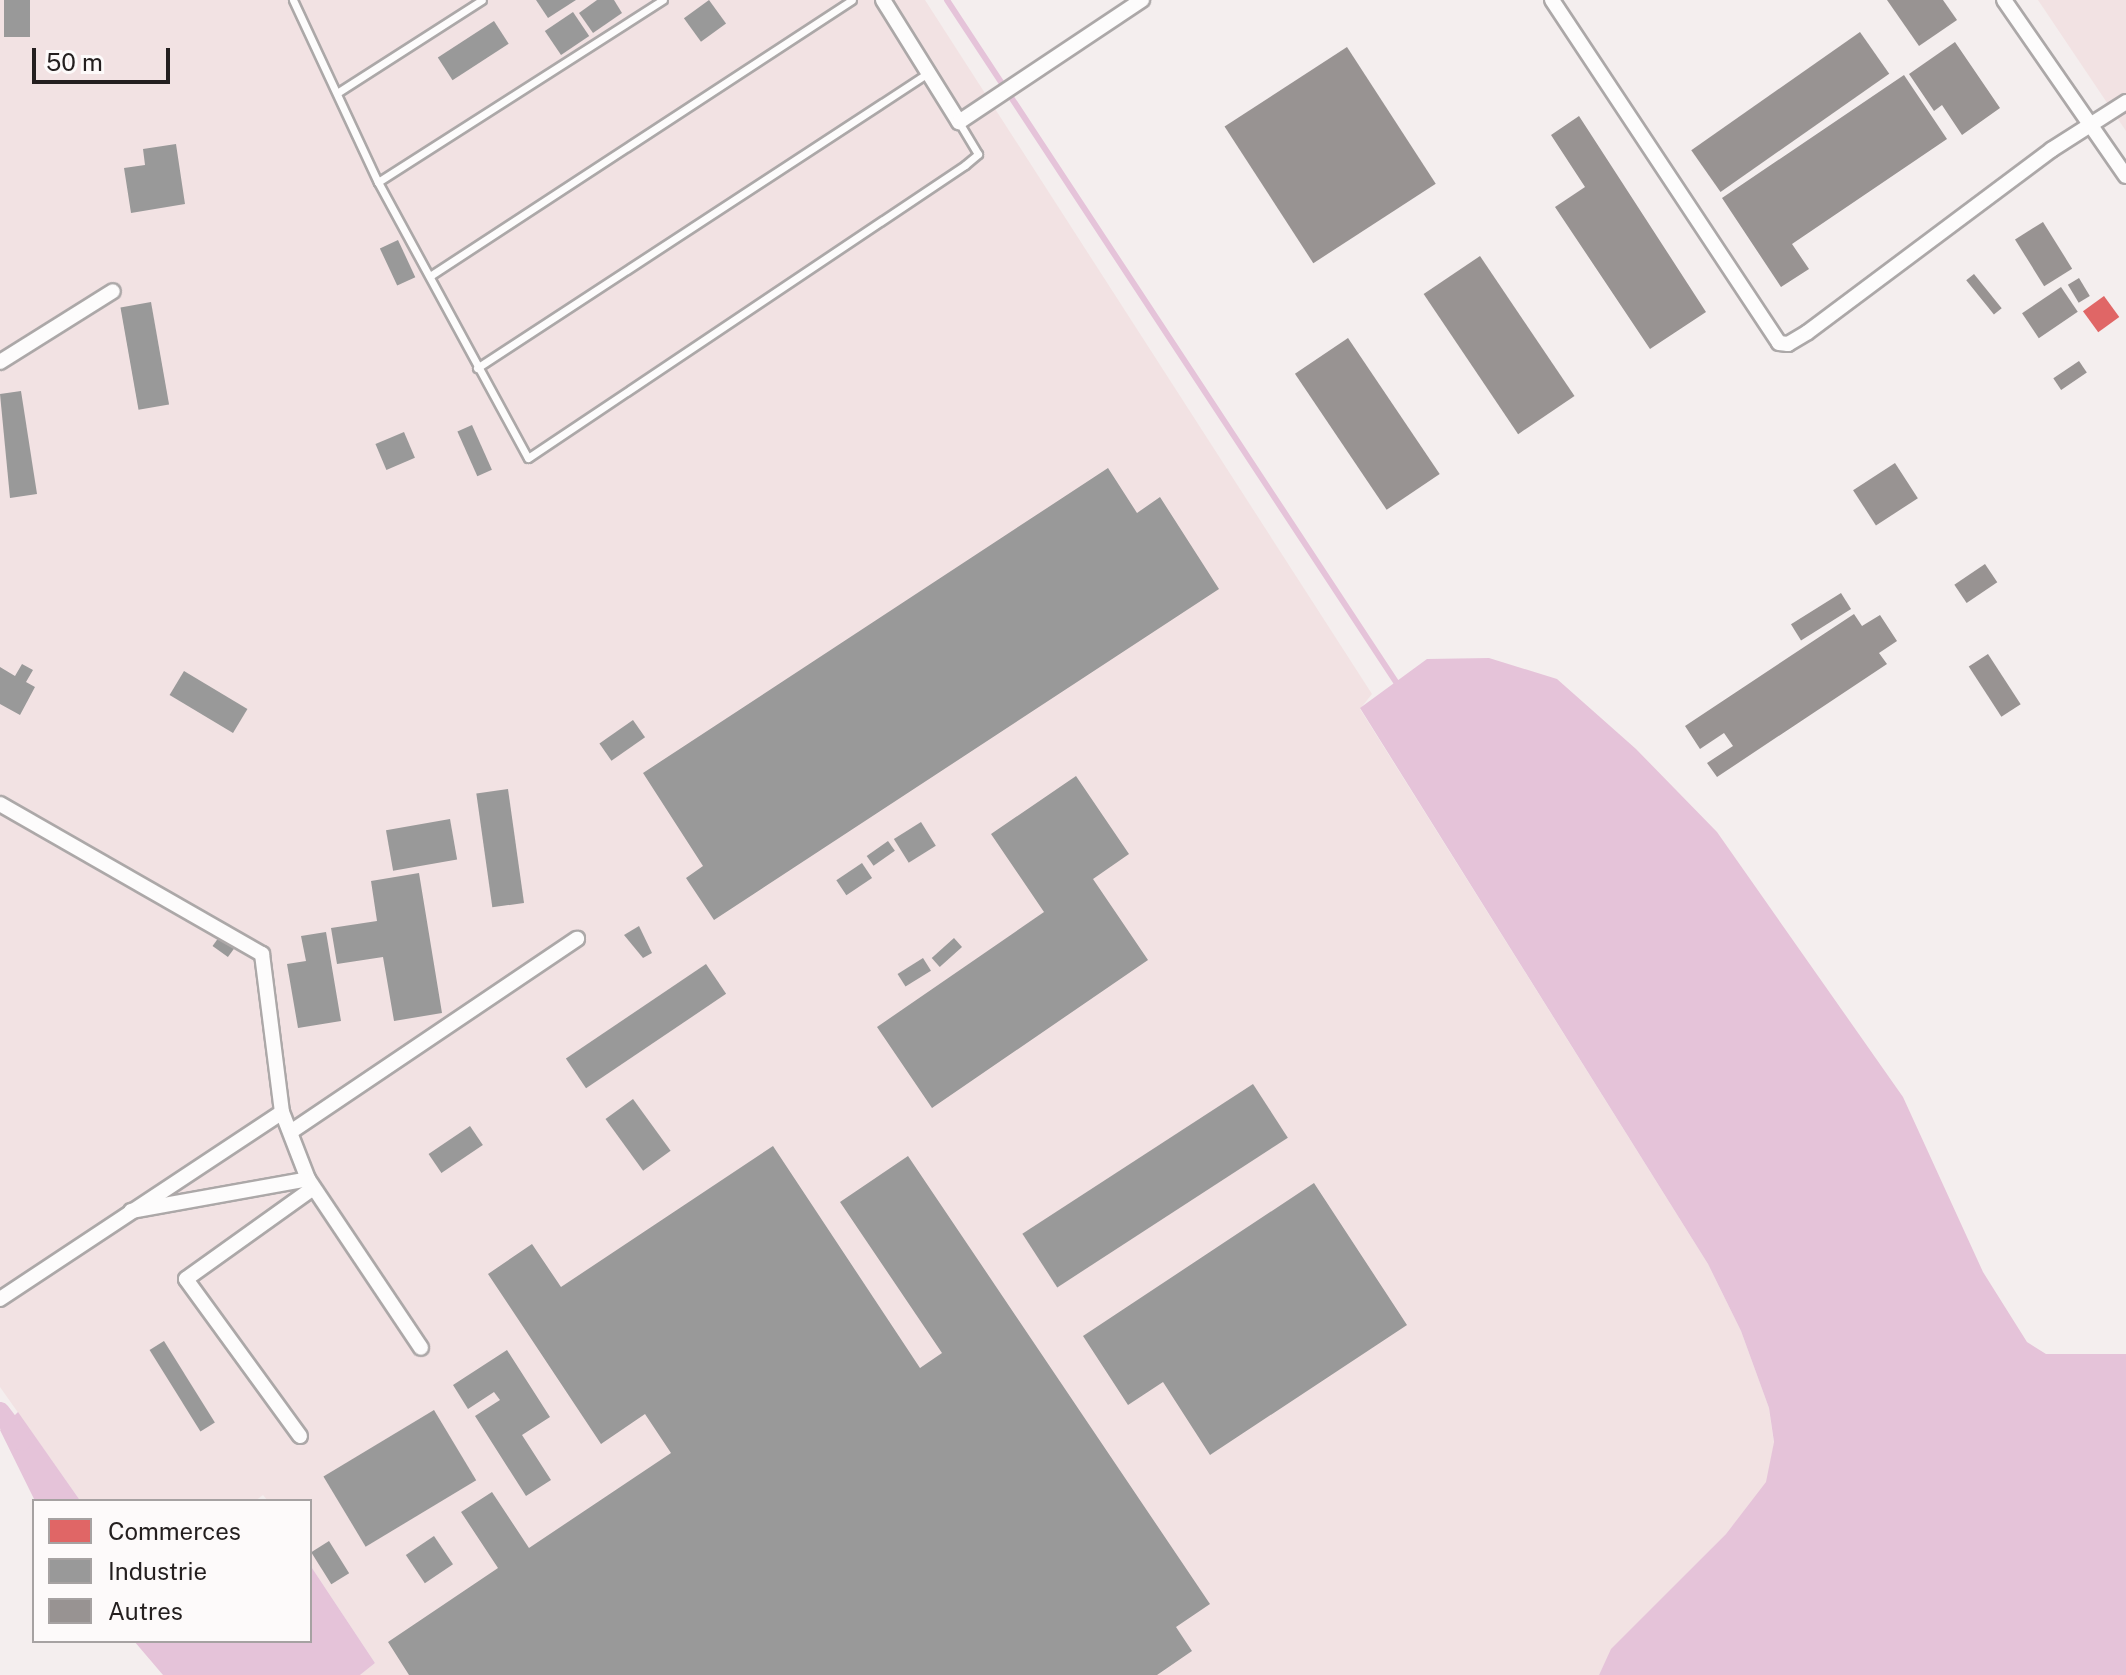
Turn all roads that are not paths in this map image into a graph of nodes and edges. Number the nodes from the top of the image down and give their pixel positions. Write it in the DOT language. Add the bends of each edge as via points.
graph roads {
  1 [pos="293,0"];
  2 [pos="482,0"];
  3 [pos="663,0"];
  4 [pos="852,0"];
  5 [pos="883,0"];
  6 [pos="1142,0"];
  7 [pos="1552,0"];
  8 [pos="2004,0"];
  9 [pos="928,73"];
  10 [pos="337,93"];
  11 [pos="2126,102"];
  12 [pos="959,122"];
  13 [pos="2089,124"];
  14 [pos="2126,176"];
  15 [pos="378,182"];
  16 [pos="430,276"];
  17 [pos="113,291"];
  18 [pos="0,362"];
  19 [pos="477,368"];
  20 [pos="0,804"];
  21 [pos="577,939"];
  22 [pos="282,1112"];
  23 [pos="292,1131"];
  24 [pos="311,1183"];
  25 [pos="125,1212"];
  26 [pos="0,1299"];
  27 [pos="421,1348"];
  28 [pos="300,1436"];
  1 -- 10 [label="lane"];
  2 -- 10 [label="lane"];
  3 -- 15 [label="lane"];
  4 -- 16 [label="lane"];
  5 -- 9 [label="street"];
  6 -- 12 [label="street"];
  7 -- 13 [label="street" via="1779,343 1788,344 1808,332"];
  8 -- 13 [label="street"];
  9 -- 12 [label="street"];
  9 -- 19 [label="lane"];
  10 -- 15 [label="lane"];
  11 -- 13 [label="street"];
  12 -- 19 [label="lane" via="978,154 965,165 533,457 525,457"];
  13 -- 14 [label="street"];
  15 -- 16 [label="lane"];
  16 -- 19 [label="lane"];
  17 -- 18 [label="street"];
  20 -- 22 [label="street" via="262,954"];
  21 -- 23 [label="street"];
  22 -- 23 [label="street"];
  22 -- 25 [label="street"];
  23 -- 24 [label="street"];
  24 -- 25 [label="street"];
  24 -- 27 [label="street"];
  24 -- 28 [label="street" via="186,1279"];
  25 -- 26 [label="street"];
}
